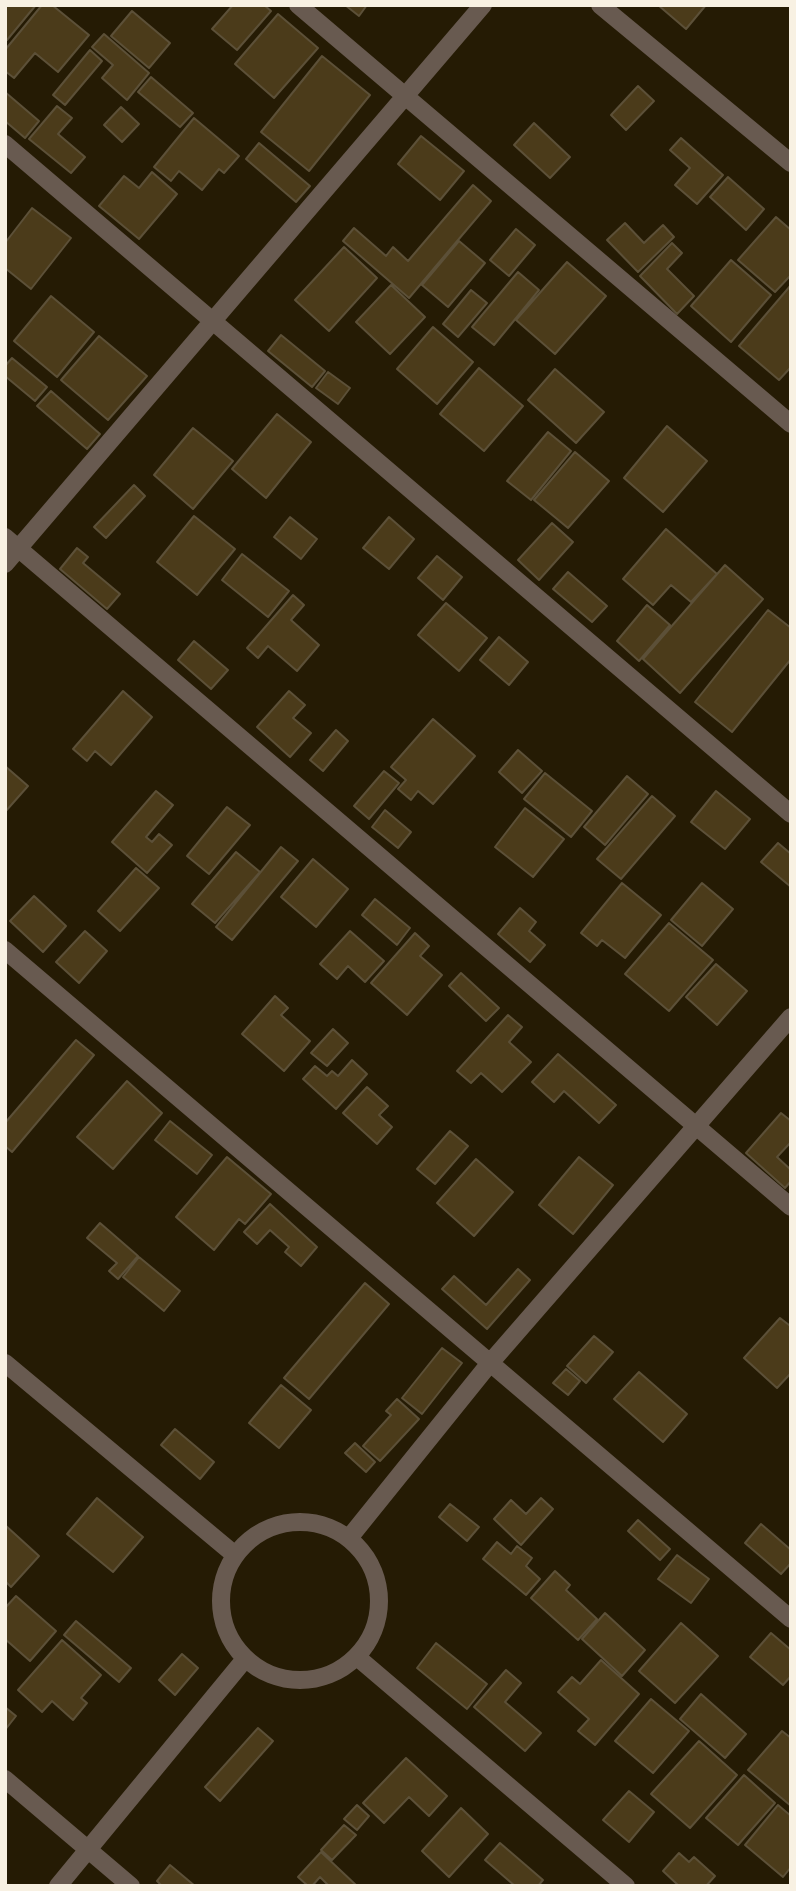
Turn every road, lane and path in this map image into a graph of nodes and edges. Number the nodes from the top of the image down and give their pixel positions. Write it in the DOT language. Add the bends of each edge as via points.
graph roads {
  1 [pos="298,5"];
  2 [pos="483,5"];
  3 [pos="600,5"];
  4 [pos="405,96"];
  5 [pos="5,144"];
  6 [pos="791,163"];
  7 [pos="213,321"];
  8 [pos="791,424"];
  9 [pos="12,543"];
  10 [pos="5,564"];
  11 [pos="791,814"];
  12 [pos="5,950"];
  13 [pos="791,1017"];
  14 [pos="697,1127"];
  15 [pos="791,1207"];
  16 [pos="5,1363"];
  17 [pos="490,1363"];
  18 [pos="349,1538"];
  19 [pos="235,1555"];
  20 [pos="791,1619"];
  21 [pos="357,1657"];
  22 [pos="245,1659"];
  23 [pos="5,1779"];
  24 [pos="89,1849"];
  25 [pos="58,1886"];
  26 [pos="131,1886"];
  27 [pos="626,1886"];
  1 -- 4 [label="street"];
  2 -- 4 [label="street"];
  3 -- 6 [label="street"];
  4 -- 7 [label="street"];
  4 -- 8 [label="street"];
  5 -- 7 [label="street"];
  7 -- 9 [label="street"];
  7 -- 11 [label="street"];
  9 -- 10 [label="street"];
  9 -- 14 [label="street"];
  12 -- 17 [label="street"];
  13 -- 14 [label="street"];
  14 -- 15 [label="street"];
  14 -- 17 [label="street"];
  16 -- 19 [label="street"];
  17 -- 18 [label="street"];
  17 -- 20 [label="street"];
  18 -- 19 [label="street" via="333,1528 297,1521 262,1531"];
  18 -- 21 [label="street" via="372,1567 380,1603 370,1639"];
  19 -- 22 [label="street" via="221,1590 221,1609 233,1644"];
  21 -- 22 [label="street" via="324,1677 303,1681 282,1679"];
  21 -- 27 [label="street"];
  22 -- 24 [label="street"];
  23 -- 24 [label="street"];
  24 -- 25 [label="street"];
  24 -- 26 [label="street"];
}
